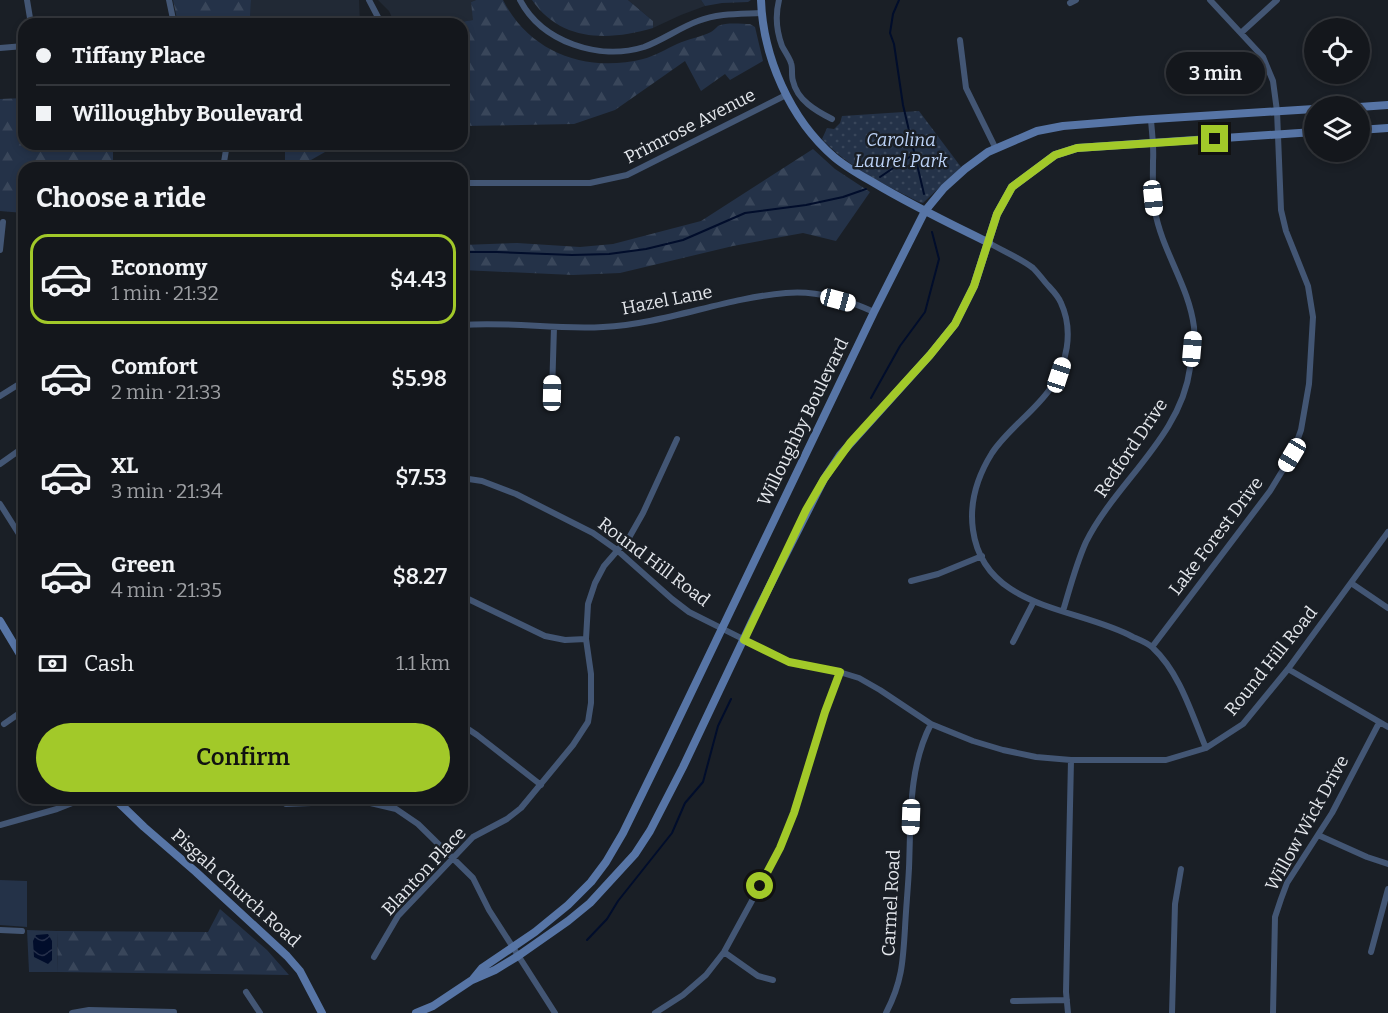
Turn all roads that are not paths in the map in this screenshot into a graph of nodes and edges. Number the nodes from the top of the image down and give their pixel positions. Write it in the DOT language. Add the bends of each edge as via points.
graph roads {
  1 [pos="27,0"];
  2 [pos="169,0"];
  3 [pos="369,0"];
  4 [pos="520,0"];
  5 [pos="761,0"];
  6 [pos="779,0"];
  7 [pos="1210,0"];
  8 [pos="1277,0"];
  9 [pos="761,13"];
  10 [pos="30,18"];
  11 [pos="173,18"];
  12 [pos="378,18"];
  13 [pos="1242,32"];
  14 [pos="960,40"];
  15 [pos="18,46"];
  16 [pos="0,48"];
  17 [pos="786,94"];
  18 [pos="1388,105"];
  19 [pos="1370,106"];
  20 [pos="1304,110"];
  21 [pos="1277,111"];
  22 [pos="832,119"];
  23 [pos="1151,120"];
  24 [pos="1388,128"];
  25 [pos="1370,129"];
  26 [pos="1304,133"];
  27 [pos="1277,135"];
  28 [pos="1153,144"];
  29 [pos="996,149"];
  30 [pos="468,183"];
  31 [pos="925,211"];
  32 [pos="3,222"];
  33 [pos="989,243"];
  34 [pos="0,250"];
  35 [pos="874,312"];
  36 [pos="468,325"];
  37 [pos="554,327"];
  38 [pos="18,385"];
  39 [pos="552,393"];
  40 [pos="0,396"];
  41 [pos="677,439"];
  42 [pos="18,452"];
  43 [pos="0,465"];
  44 [pos="468,479"];
  45 [pos="0,504"];
  46 [pos="18,532"];
  47 [pos="1388,532"];
  48 [pos="617,550"];
  49 [pos="982,556"];
  50 [pos="911,581"];
  51 [pos="1351,583"];
  52 [pos="468,599"];
  53 [pos="1034,603"];
  54 [pos="1388,608"];
  55 [pos="1063,611"];
  56 [pos="0,621"];
  57 [pos="722,628"];
  58 [pos="586,639"];
  59 [pos="744,640"];
  60 [pos="1013,642"];
  61 [pos="1152,647"];
  62 [pos="18,650"];
  63 [pos="1288,669"];
  64 [pos="840,672"];
  65 [pos="18,714"];
  66 [pos="932,723"];
  67 [pos="1379,723"];
  68 [pos="4,724"];
  69 [pos="1388,727"];
  70 [pos="468,729"];
  71 [pos="1206,748"];
  72 [pos="1071,760"];
  73 [pos="541,785"];
  74 [pos="69,804"];
  75 [pos="120,804"];
  76 [pos="373,804"];
  77 [pos="0,825"];
  78 [pos="1318,835"];
  79 [pos="454,858"];
  80 [pos="1388,864"];
  81 [pos="1181,869"];
  82 [pos="1388,889"];
  83 [pos="0,930"];
  84 [pos="22,931"];
  85 [pos="513,947"];
  86 [pos="724,952"];
  87 [pos="1371,952"];
  88 [pos="518,956"];
  89 [pos="374,957"];
  90 [pos="472,980"];
  91 [pos="773,980"];
  92 [pos="246,992"];
  93 [pos="1067,1000"];
  94 [pos="1013,1001"];
  95 [pos="174,1012"];
  96 [pos="72,1013"];
  97 [pos="260,1013"];
  98 [pos="322,1013"];
  99 [pos="416,1013"];
  100 [pos="555,1013"];
  101 [pos="655,1013"];
  102 [pos="886,1013"];
  103 [pos="1068,1013"];
  104 [pos="1172,1013"];
  105 [pos="1273,1013"];
  1 -- 10 [label="street"];
  2 -- 11 [label="street"];
  3 -- 12 [label="street"];
  4 -- 9 [label="street" via="542,28 560,39 603,50 642,47 697,21 720,15"];
  5 -- 9 [label="street"];
  6 -- 22 [label="street" via="777,28 792,64 793,84 801,97"];
  7 -- 13 [label="street, Lake Forest Drive"];
  8 -- 13 [label="street"];
  9 -- 17 [label="street" via="770,57"];
  13 -- 21 [label="street, Lake Forest Drive" via="1263,57 1274,81"];
  14 -- 29 [label="street" via="966,88"];
  15 -- 16 [label="street"];
  17 -- 30 [label="street, Primrose Avenue" via="627,176 590,183"];
  17 -- 31 [label="street" via="813,134 836,158"];
  18 -- 19 [label="street"];
  20 -- 21 [label="street, Willoughby Boulevard"];
  21 -- 23 [label="street, Willoughby Boulevard"];
  21 -- 27 [label="street, Lake Forest Drive"];
  23 -- 28 [label="street, Redford Drive"];
  23 -- 29 [label="street, Willoughby Boulevard" via="1063,126 1037,131"];
  24 -- 25 [label="street"];
  26 -- 27 [label="street, Willoughby Boulevard"];
  27 -- 28 [label="street, Willoughby Boulevard"];
  27 -- 61 [label="street, Lake Forest Drive" via="1281,210 1308,286 1313,317 1309,384 1301,430 1292,455 1270,491"];
  28 -- 33 [label="street, Willoughby Boulevard" via="1077,148 1055,155 1012,187 997,214"];
  28 -- 55 [label="street, Redford Drive" via="1155,210 1186,294 1194,328 1190,369 1171,422 1087,542"];
  29 -- 31 [label="street, Willoughby Boulevard" via="965,169"];
  31 -- 33 [label="street"];
  31 -- 35 [label="street, Willoughby Boulevard"];
  32 -- 34 [label="street"];
  33 -- 49 [label="street" via="1033,268 1049,286 1061,302 1068,340 1059,375 1049,391 993,452 977,481 971,507"];
  33 -- 59 [label="street, Willoughby Boulevard" via="955,324 847,447 824,479"];
  35 -- 37 [label="street, Hazel Lane" via="818,294 788,292 619,326"];
  35 -- 57 [label="street, Willoughby Boulevard"];
  36 -- 37 [label="street, Hazel Lane"];
  37 -- 39 [label="street"];
  38 -- 40 [label="street"];
  41 -- 48 [label="street, Blanton Place" via="643,513"];
  42 -- 43 [label="street"];
  44 -- 48 [label="street, Round Hill Road" via="516,494 593,533"];
  45 -- 46 [label="street"];
  47 -- 51 [label="street, Round Hill Road"];
  48 -- 57 [label="street, Round Hill Road" via="689,612"];
  48 -- 58 [label="street, Blanton Place" via="595,583 588,604"];
  49 -- 50 [label="street"];
  49 -- 53 [label="street" via="993,573 1015,593"];
  51 -- 54 [label="street"];
  51 -- 63 [label="street, Round Hill Road"];
  52 -- 58 [label="street" via="545,636"];
  53 -- 55 [label="street"];
  53 -- 60 [label="street"];
  55 -- 61 [label="street" via="1116,627"];
  56 -- 62 [label="street"];
  57 -- 59 [label="street, Round Hill Road"];
  57 -- 85 [label="street, Willoughby Boulevard" via="606,862 568,905"];
  58 -- 73 [label="street, Blanton Place" via="591,674 588,722"];
  59 -- 64 [label="street, Round Hill Road" via="789,662"];
  59 -- 88 [label="street, Willoughby Boulevard" via="683,767 635,854 590,903"];
  61 -- 71 [label="street" via="1185,697"];
  63 -- 67 [label="street"];
  63 -- 71 [label="street, Round Hill Road" via="1243,724"];
  64 -- 66 [label="street, Round Hill Road" via="859,678"];
  64 -- 86 [label="street" via="780,848"];
  65 -- 68 [label="street"];
  66 -- 72 [label="street, Round Hill Road" via="1002,750"];
  66 -- 102 [label="street, Carmel Road" via="919,753 911,799 902,971 897,993"];
  67 -- 69 [label="street"];
  67 -- 78 [label="street, Willow Wick Drive"];
  70 -- 73 [label="street"];
  71 -- 72 [label="street, Round Hill Road" via="1166,760"];
  72 -- 93 [label="street"];
  73 -- 79 [label="street, Blanton Place" via="507,819 473,837"];
  74 -- 77 [label="street"];
  75 -- 98 [label="street, Pisgah Church Road" via="286,956 300,971"];
  76 -- 79 [label="street" via="396,810 418,824"];
  78 -- 80 [label="street"];
  78 -- 105 [label="street, Willow Wick Drive" via="1287,883 1275,917"];
  79 -- 85 [label="street" via="473,878"];
  79 -- 89 [label="street, Blanton Place" via="398,916"];
  81 -- 104 [label="street" via="1175,904"];
  82 -- 87 [label="street"];
  83 -- 84 [label="street"];
  85 -- 88 [label="street"];
  85 -- 90 [label="street, Willoughby Boulevard" via="482,968"];
  86 -- 91 [label="street" via="758,976"];
  86 -- 101 [label="street" via="700,981"];
  88 -- 90 [label="street, Willoughby Boulevard"];
  88 -- 100 [label="street"];
  90 -- 99 [label="street, Willoughby Boulevard"];
  92 -- 97 [label="street"];
  93 -- 94 [label="street"];
  93 -- 103 [label="street"];
  95 -- 96 [label="street"];
}
